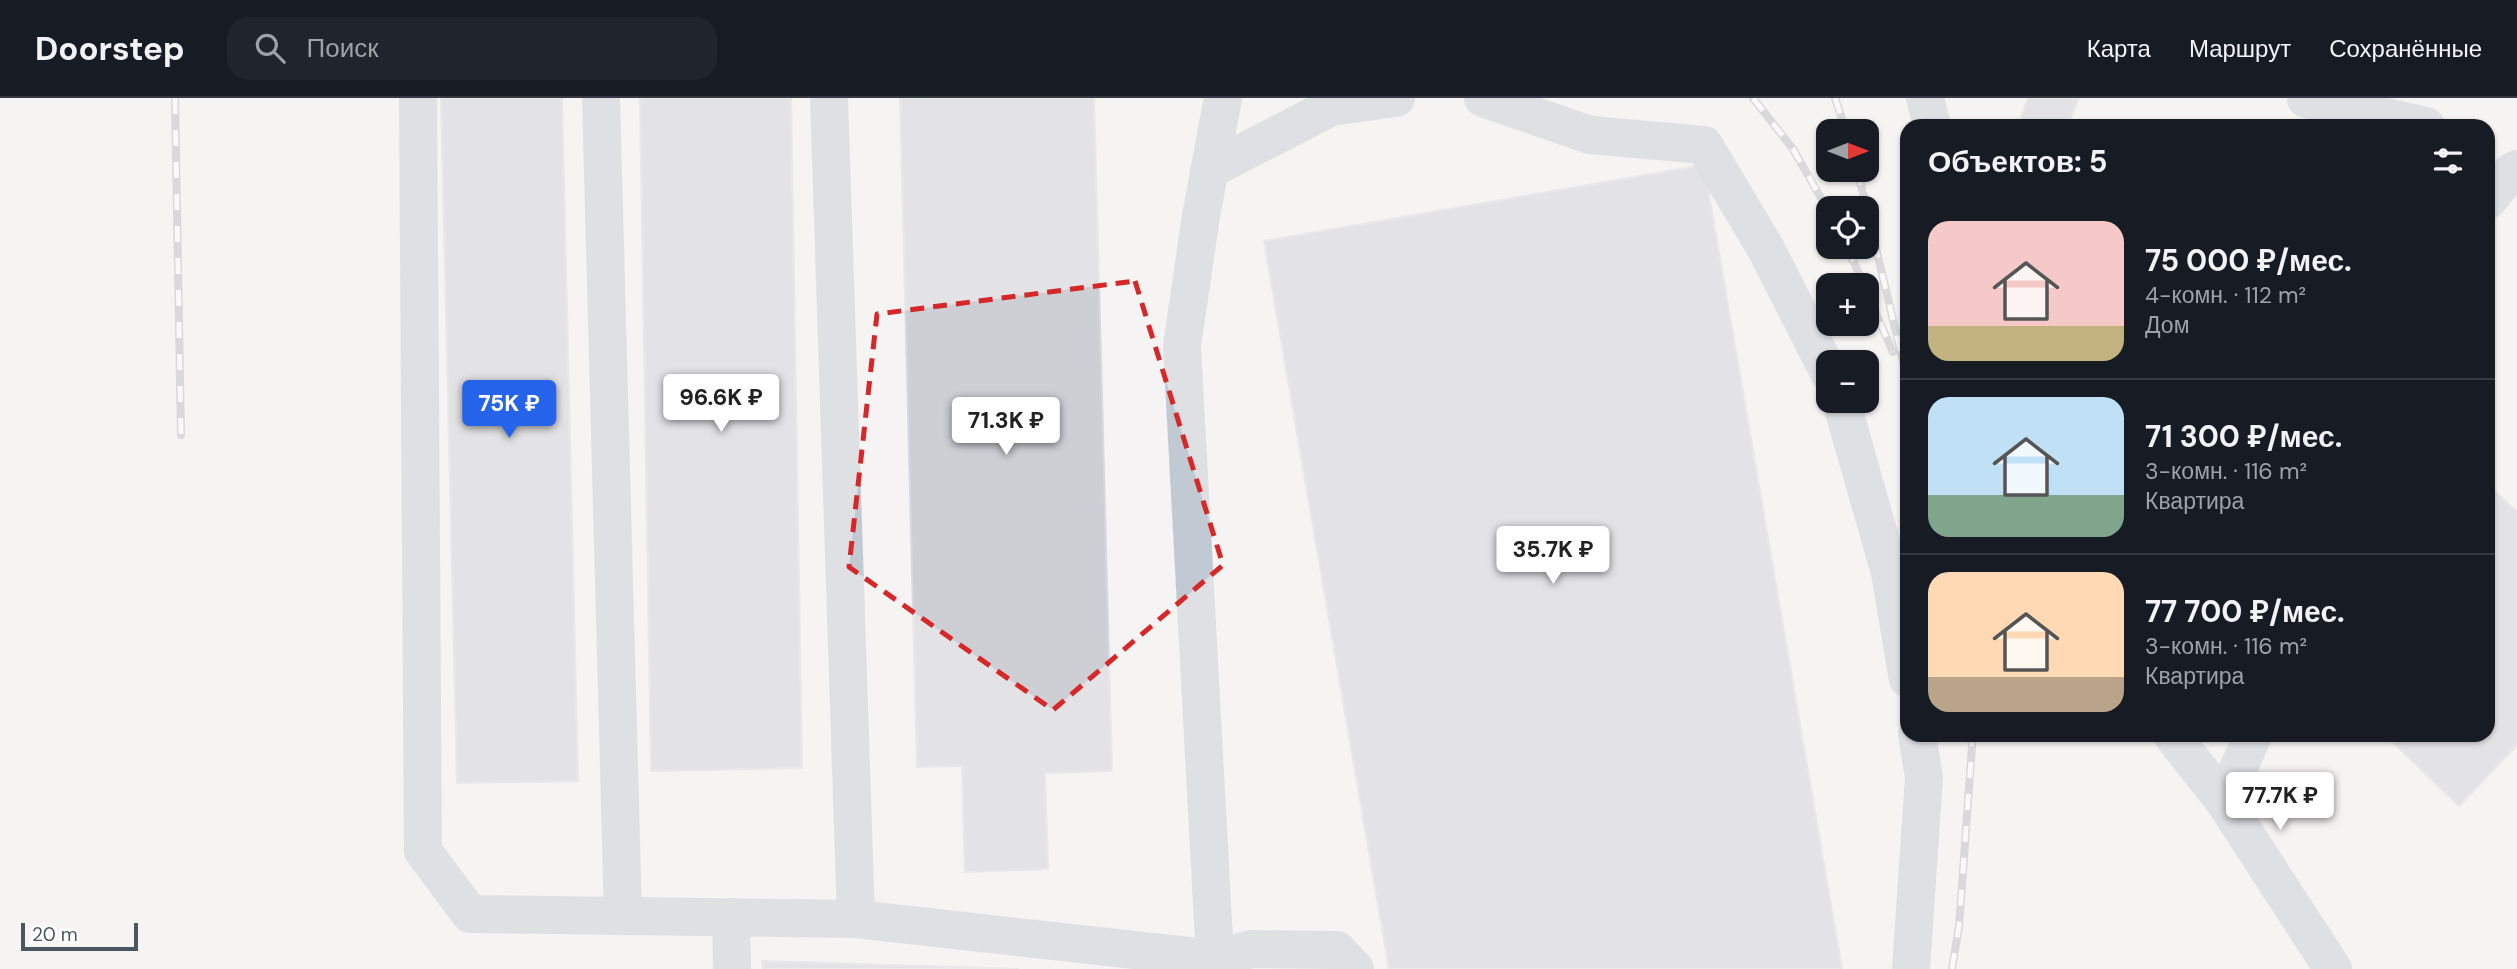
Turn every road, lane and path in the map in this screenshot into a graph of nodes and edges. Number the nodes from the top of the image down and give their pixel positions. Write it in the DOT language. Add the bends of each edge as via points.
graph roads {
  1 [pos="418,98"];
  2 [pos="601,98"];
  3 [pos="829,98"];
  4 [pos="1223,98"];
  5 [pos="1396,98"];
  6 [pos="1483,98"];
  7 [pos="1925,98"];
  8 [pos="2305,99"];
  9 [pos="1930,119"];
  10 [pos="2395,119"];
  11 [pos="1209,170"];
  12 [pos="1817,350"];
  13 [pos="1844,413"];
  14 [pos="1900,632"];
  15 [pos="1918,742"];
  16 [pos="2178,742"];
  17 [pos="2250,742"];
  18 [pos="2224,801"];
  19 [pos="623,915"];
  20 [pos="731,917"];
  21 [pos="856,919"];
  22 [pos="1214,964"];
  23 [pos="732,969"];
  24 [pos="1355,969"];
  25 [pos="1911,969"];
  26 [pos="2333,969"];
  1 -- 19 [label="street" via="423,851 470,914"];
  2 -- 19 [label="street"];
  3 -- 21 [label="street"];
  4 -- 11 [label="street"];
  5 -- 11 [label="street" via="1331,107"];
  6 -- 12 [label="street" via="1590,135 1704,145 1766,248"];
  7 -- 9 [label="street"];
  8 -- 10 [label="street"];
  11 -- 22 [label="street" via="1182,346"];
  13 -- 14 [label="street" via="1890,573"];
  15 -- 25 [label="street" via="1924,777"];
  16 -- 18 [label="street"];
  17 -- 18 [label="street"];
  18 -- 26 [label="street"];
  19 -- 20 [label="street"];
  20 -- 21 [label="street"];
  20 -- 23 [label="street"];
  21 -- 22 [label="street"];
  22 -- 24 [label="street" via="1251,949 1337,950"];
}
